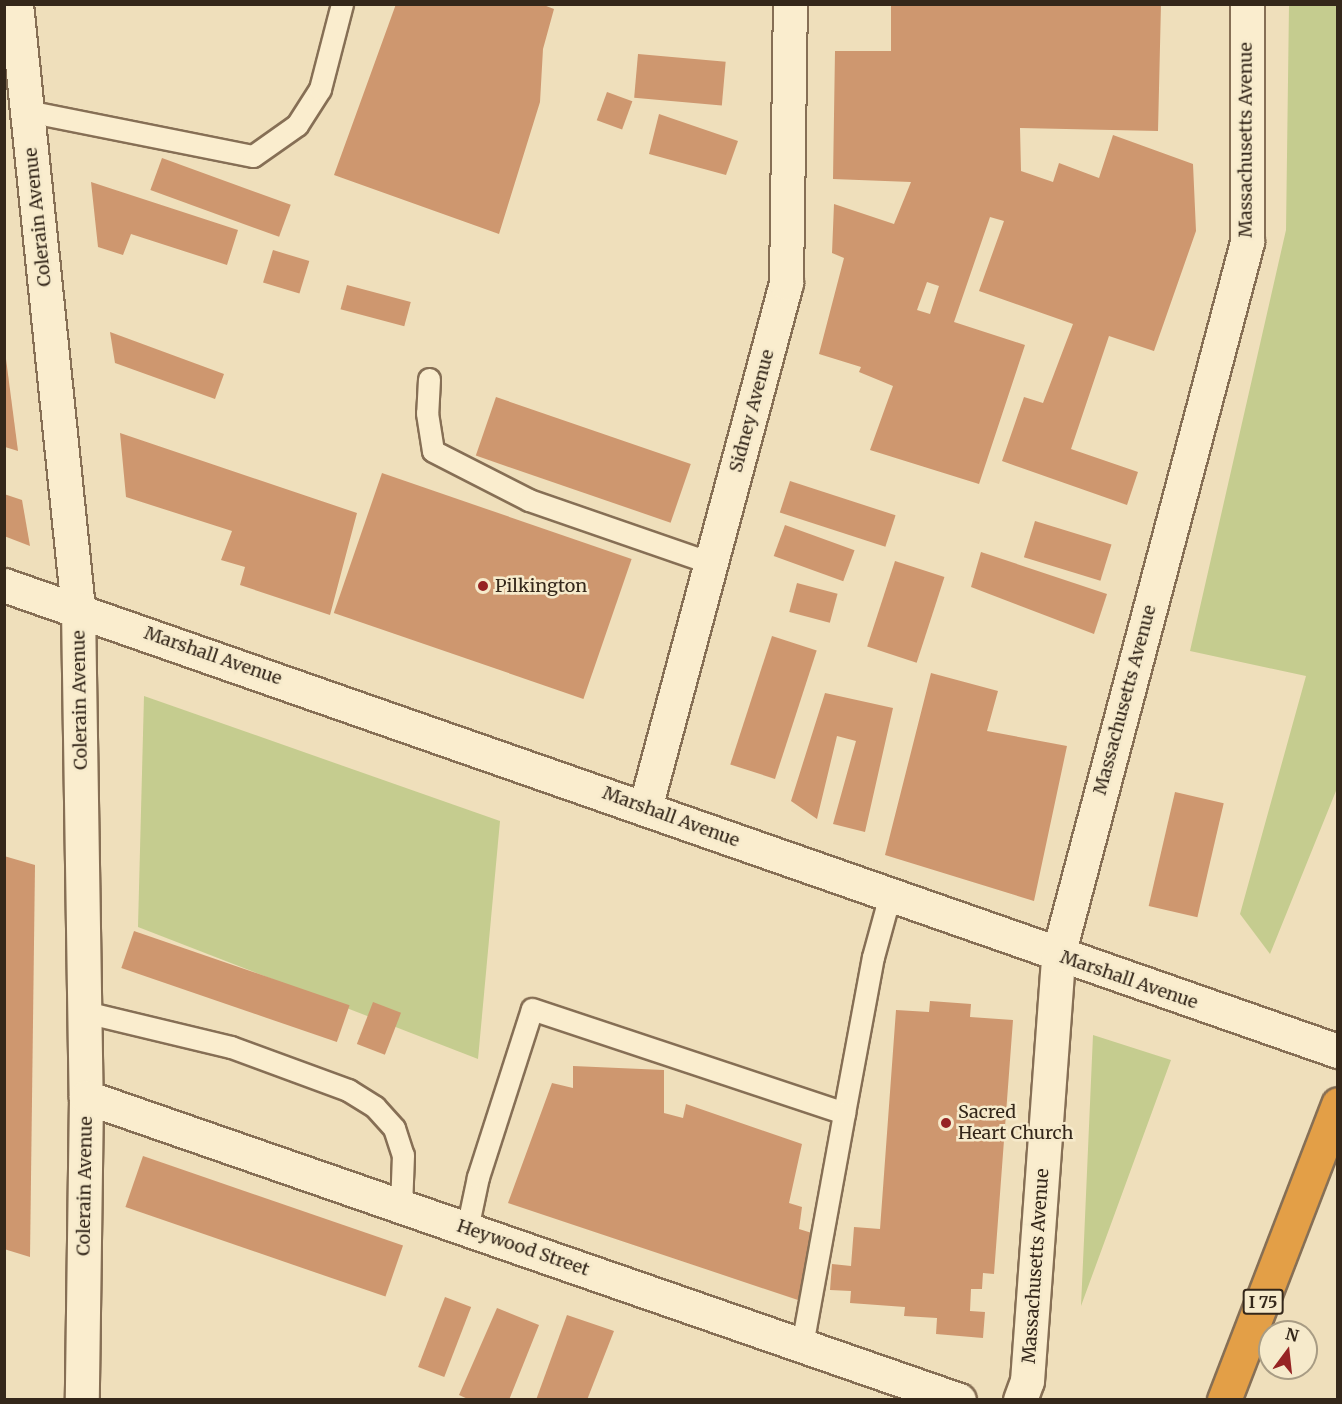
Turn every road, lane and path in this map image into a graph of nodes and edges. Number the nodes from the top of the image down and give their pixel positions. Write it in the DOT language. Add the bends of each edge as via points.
graph roads {
  1 [pos="16,4"];
  2 [pos="342,4"];
  3 [pos="790,4"];
  4 [pos="1246,4"];
  5 [pos="27,111"];
  6 [pos="429,379"];
  7 [pos="711,563"];
  8 [pos="4,585"];
  9 [pos="78,609"];
  10 [pos="645,808"];
  11 [pos="890,895"];
  12 [pos="1058,955"];
  13 [pos="85,1012"];
  14 [pos="1338,1051"];
  15 [pos="86,1097"];
  16 [pos="1338,1104"];
  17 [pos="844,1113"];
  18 [pos="401,1206"];
  19 [pos="467,1229"];
  20 [pos="802,1345"];
  21 [pos="82,1400"];
  22 [pos="959,1400"];
  23 [pos="1020,1400"];
  24 [pos="1224,1400"];
  1 -- 5 [label="street, Colerain Avenue"];
  2 -- 5 [label="lane" via="320,89 297,125 253,156"];
  3 -- 7 [label="street, Sidney Avenue" via="786,284"];
  4 -- 12 [label="street, Massachusetts Avenue" via="1247,242"];
  5 -- 9 [label="street, Colerain Avenue"];
  6 -- 7 [label="lane" via="427,412 434,451 530,500"];
  7 -- 10 [label="street, Sidney Avenue"];
  8 -- 9 [label="street, Marshall Avenue"];
  9 -- 10 [label="street, Marshall Avenue"];
  9 -- 13 [label="street, Colerain Avenue"];
  10 -- 11 [label="street, Marshall Avenue"];
  11 -- 12 [label="street, Marshall Avenue"];
  11 -- 17 [label="lane" via="873,957"];
  12 -- 14 [label="street, Marshall Avenue"];
  12 -- 23 [label="street, Massachusetts Avenue" via="1027,1381"];
  13 -- 15 [label="street, Colerain Avenue"];
  13 -- 18 [label="lane" via="231,1047 348,1090 375,1107 394,1128 403,1155"];
  15 -- 18 [label="street, Heywood Street"];
  15 -- 21 [label="street, Colerain Avenue"];
  16 -- 24 [label="highway, I 75"];
  17 -- 19 [label="lane" via="532,1009 477,1178"];
  17 -- 20 [label="lane"];
  18 -- 19 [label="street, Heywood Street"];
  19 -- 20 [label="street, Heywood Street"];
  20 -- 22 [label="street, Heywood Street"];
}
